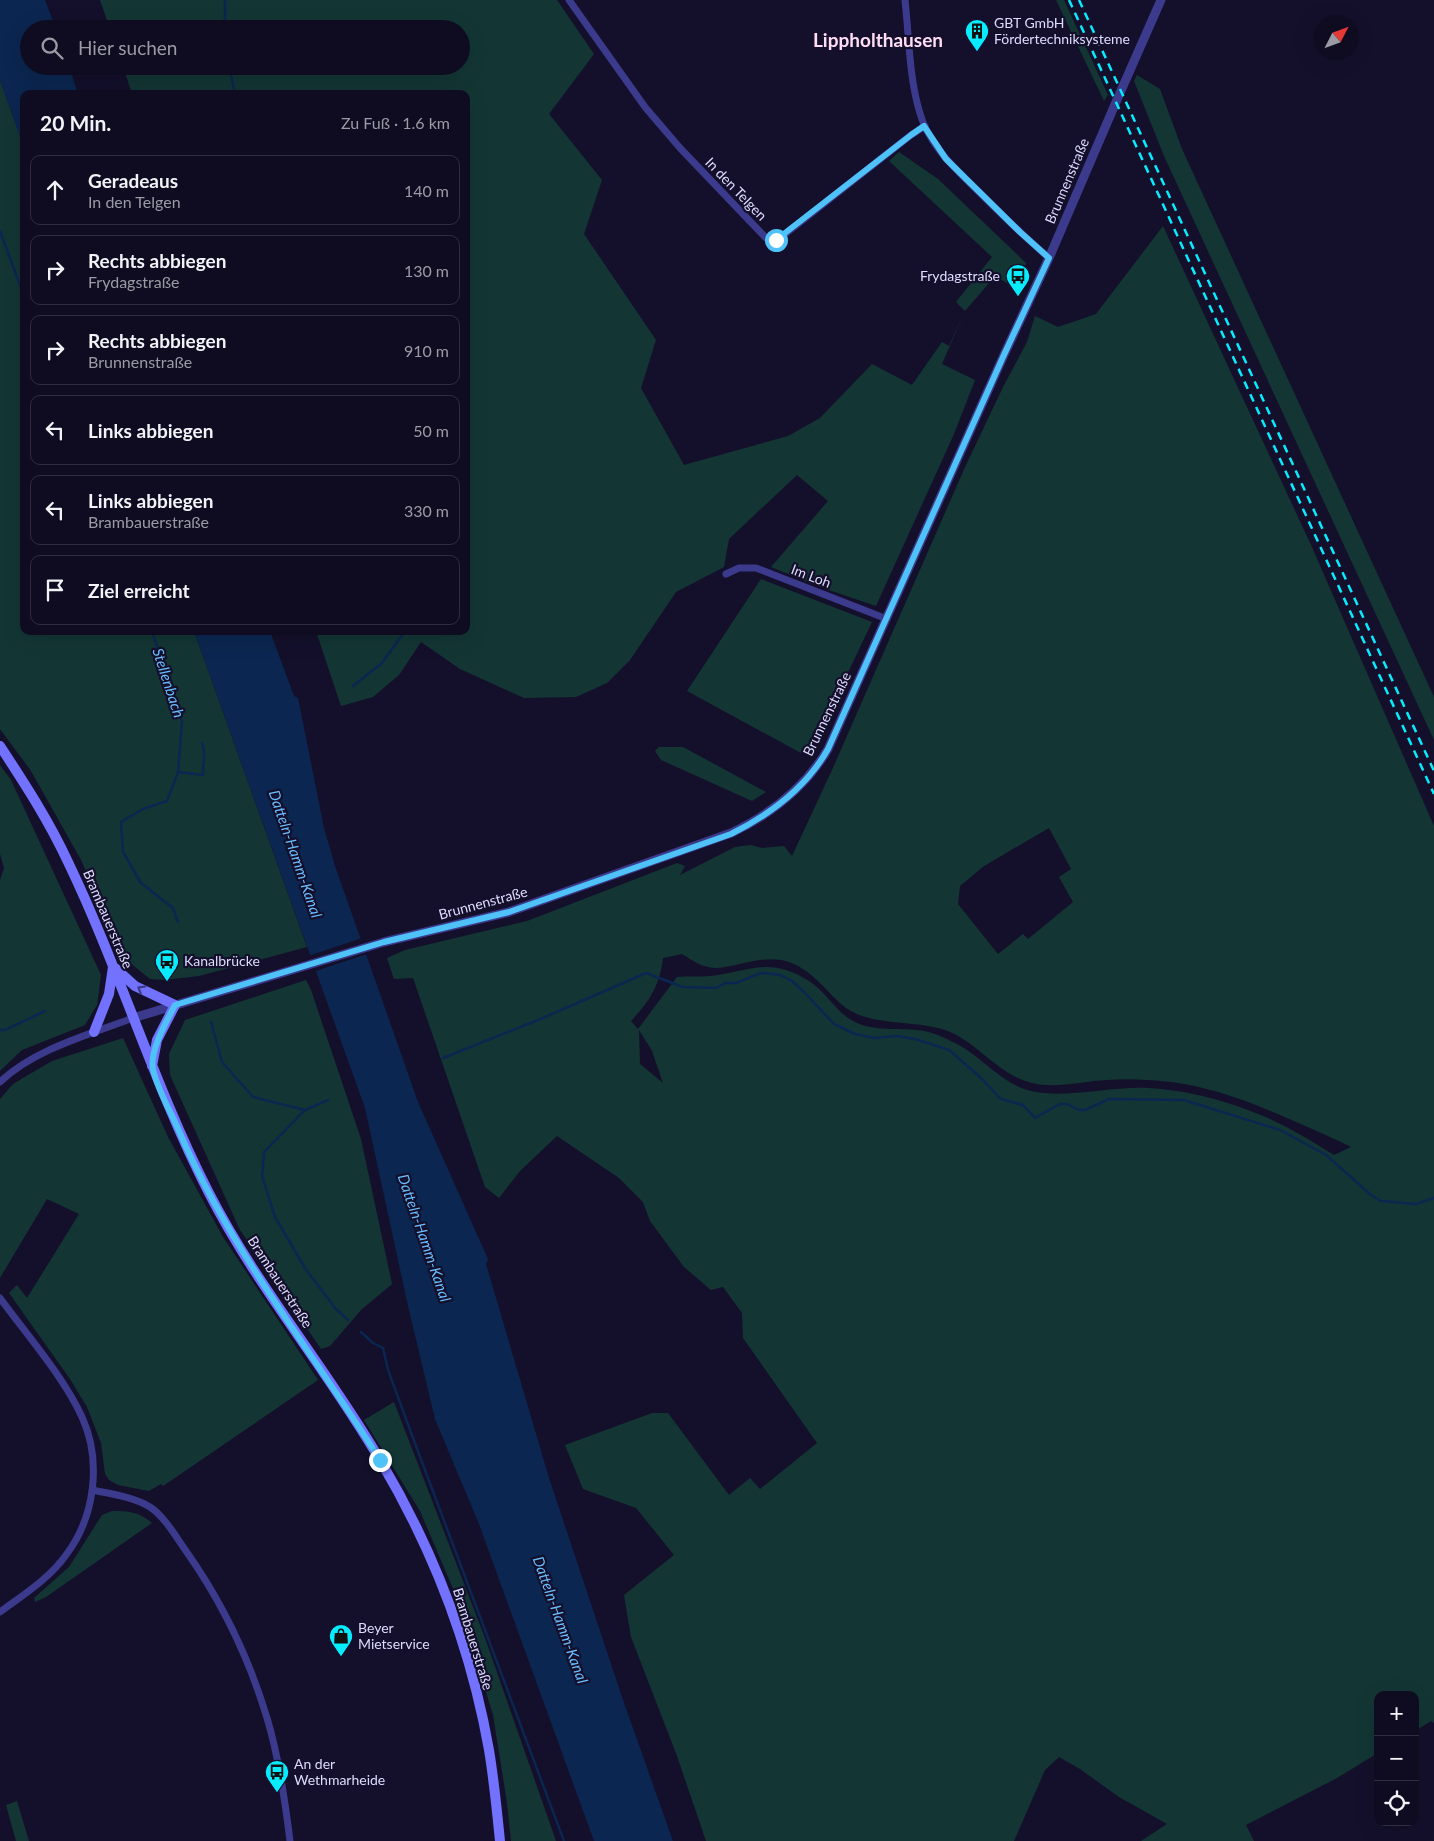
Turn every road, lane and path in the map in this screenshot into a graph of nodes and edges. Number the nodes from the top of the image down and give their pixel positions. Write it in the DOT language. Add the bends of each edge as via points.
graph roads {
  1 [pos="569,0"];
  2 [pos="906,0"];
  3 [pos="1161,0"];
  4 [pos="924,126"];
  5 [pos="1049,258"];
  6 [pos="726,574"];
  7 [pos="887,619"];
  8 [pos="0,746"];
  9 [pos="113,966"];
  10 [pos="175,1005"];
  11 [pos="133,1018"];
  12 [pos="94,1032"];
  13 [pos="152,1067"];
  14 [pos="0,1082"];
  15 [pos="0,1298"];
  16 [pos="92,1490"];
  17 [pos="0,1612"];
  18 [pos="290,1841"];
  19 [pos="500,1841"];
  1 -- 4 [label="street, In den Telgen" via="645,108 771,240 780,238"];
  2 -- 4 [label="street" via="914,89"];
  3 -- 5 [label="street, Brunnenstraße"];
  4 -- 5 [label="street" via="946,159"];
  5 -- 7 [label="street, Brunnenstraße"];
  6 -- 7 [label="street, Im Loh" via="740,568 756,568"];
  7 -- 10 [label="street, Brunnenstraße" via="823,759 792,794 762,817 731,834 509,912 384,942"];
  8 -- 9 [label="main road, Brambauerstraße" via="56,837"];
  10 -- 9 [label="main road, one-way" via="134,986"];
  9 -- 11 [label="main road, Brambauerstraße"];
  9 -- 12 [label="main road" via="109,994"];
  10 -- 11 [label="street, Brunnenstraße"];
  10 -- 13 [label="main road" via="157,1040"];
  11 -- 12 [label="street"];
  11 -- 13 [label="main road, Brambauerstraße"];
  12 -- 14 [label="street" via="33,1059"];
  13 -- 19 [label="main road, Brambauerstraße" via="186,1146 229,1230 380,1460 425,1546 469,1663 489,1750"];
  15 -- 16 [label="street" via="82,1417 92,1455"];
  16 -- 17 [label="street" via="83,1525 66,1555 41,1582"];
  16 -- 18 [label="street" via="138,1502 154,1510 220,1604 244,1653 268,1719"];
}
